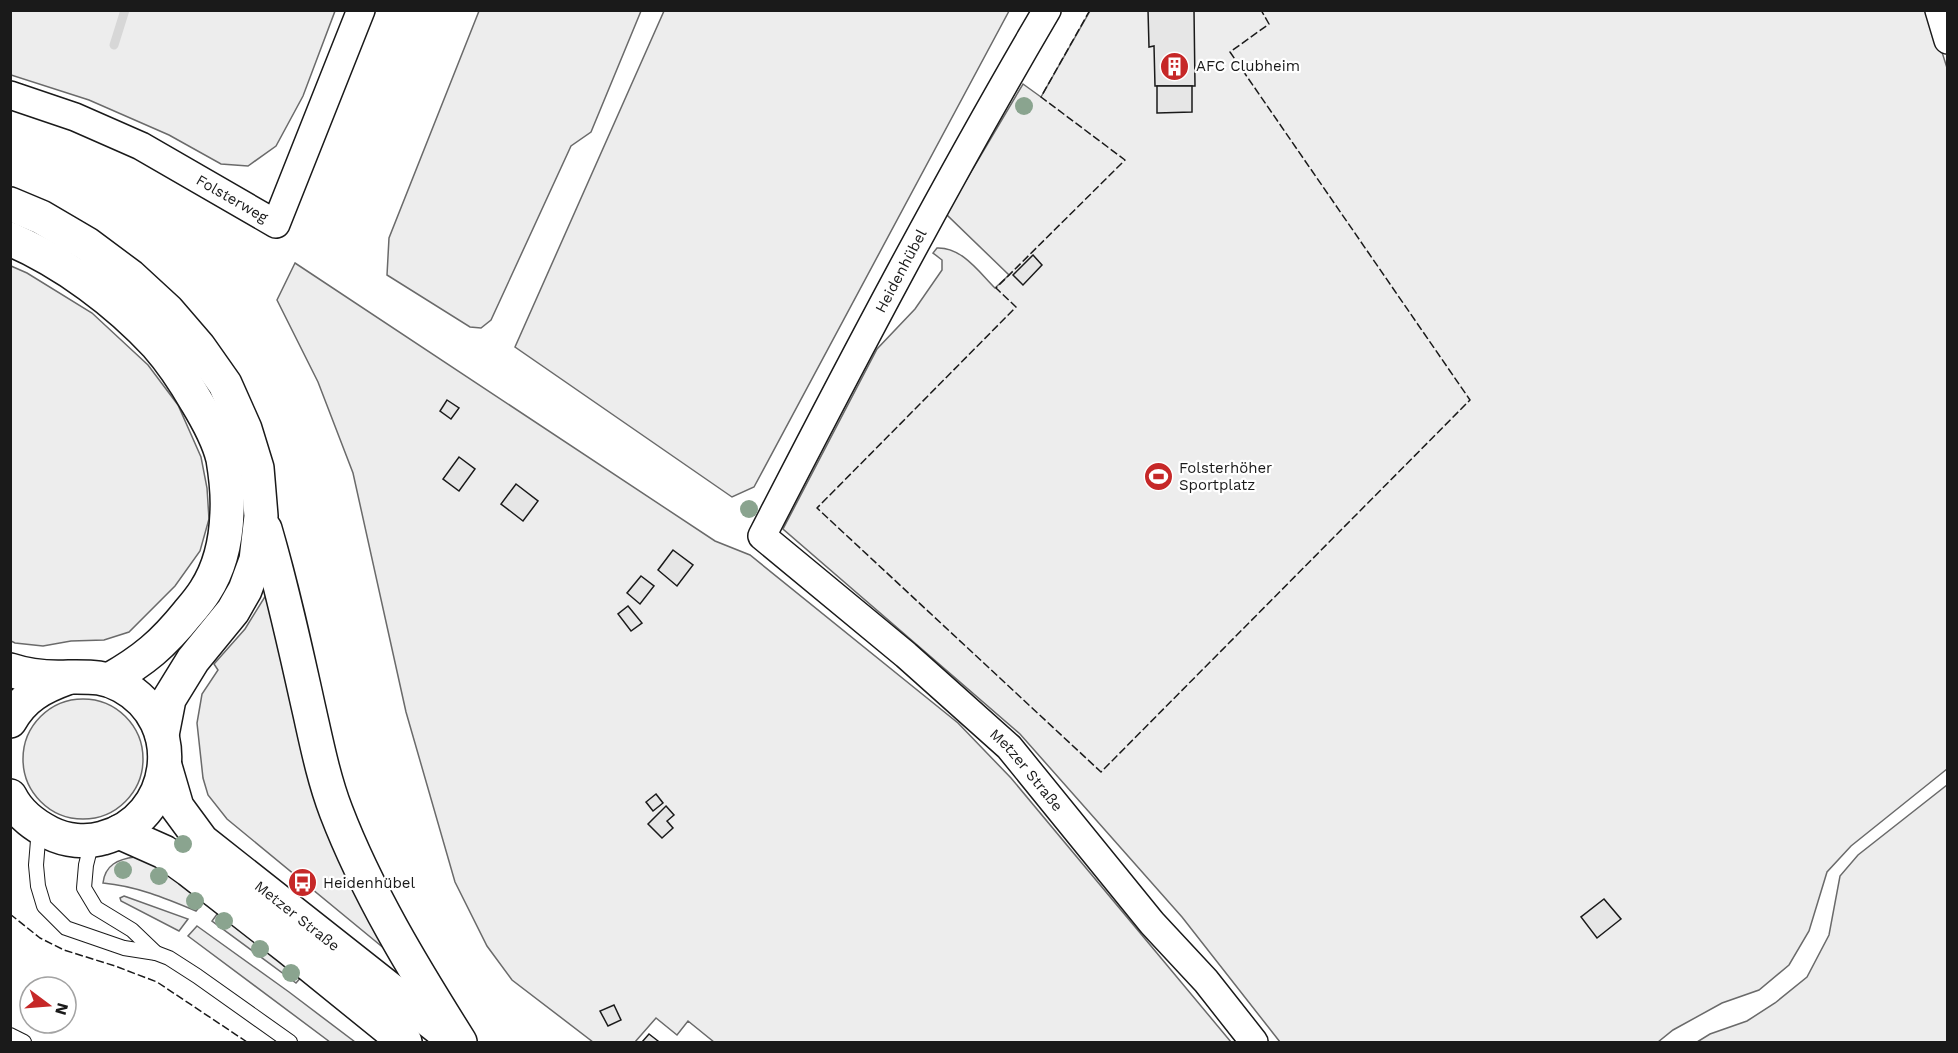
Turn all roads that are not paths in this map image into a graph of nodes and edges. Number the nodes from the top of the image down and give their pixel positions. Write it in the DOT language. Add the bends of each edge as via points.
graph roads {
  1 [pos="362,10"];
  2 [pos="1047,10"];
  3 [pos="1939,10"];
  4 [pos="1947,40"];
  5 [pos="10,95"];
  6 [pos="10,204"];
  7 [pos="10,239"];
  8 [pos="261,516"];
  9 [pos="762,536"];
  10 [pos="10,670"];
  11 [pos="69,678"];
  12 [pos="110,680"];
  13 [pos="10,721"];
  14 [pos="163,750"];
  15 [pos="21,813"];
  16 [pos="106,837"];
  17 [pos="156,953"];
  18 [pos="10,1035"];
  19 [pos="24,1042"];
  20 [pos="290,1042"];
  21 [pos="405,1042"];
  22 [pos="459,1042"];
  23 [pos="1254,1042"];
  1 -- 5 [label="street, Folsterweg" via="276,224 141,146 75,117"];
  2 -- 9 [label="street, Heidenhübel" via="933,213"];
  3 -- 4 [label="street"];
  6 -- 8 [label="main road" via="87,244 130,276 199,347 225,384 245,429 257,468"];
  7 -- 12 [label="main road" via="37,251 79,279 158,346 210,423 222,458 228,497 226,533 220,561 206,591 169,636 139,663"];
  8 -- 14 [label="main road" via="256,560 245,590 169,699"];
  8 -- 22 [label="main road" via="335,809 360,867"];
  9 -- 23 [label="street, Metzer Straße" via="1009,747"];
  10 -- 11 [label="main road, Metzer Straße"];
  11 -- 12 [label="main road, Metzer Straße"];
  11 -- 13 [label="main road, Metzer Straße" via="34,692"];
  12 -- 14 [label="main road, Metzer Straße" via="148,707 157,721"];
  14 -- 16 [label="main road" via="162,783 152,803 134,823"];
  14 -- 22 [label="main road, Metzer Straße" via="177,807 202,841"];
  15 -- 16 [label="main road, Metzer Straße" via="62,838"];
  15 -- 17 [label="lane" via="44,906 66,928 124,948"];
  16 -- 17 [label="lane" via="86,865 84,888 96,908 132,930"];
  16 -- 21 [label="main road, Metzer Straße" via="164,852"];
  17 -- 20 [label="lane" via="197,976"];
  18 -- 19 [label="lane"];
}
